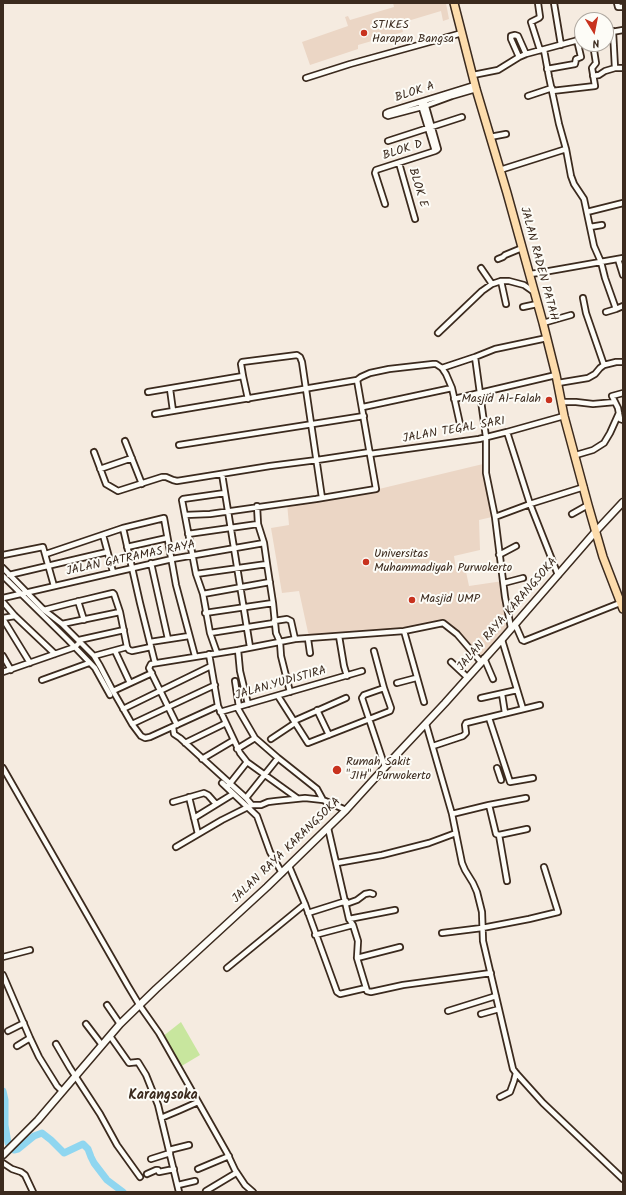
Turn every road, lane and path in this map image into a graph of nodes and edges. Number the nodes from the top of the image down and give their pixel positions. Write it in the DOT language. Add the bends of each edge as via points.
graph roads {
  1 [pos="454,3"];
  2 [pos="538,3"];
  3 [pos="554,3"];
  4 [pos="618,3"];
  5 [pos="623,7"];
  6 [pos="462,33"];
  7 [pos="574,42"];
  8 [pos="562,45"];
  9 [pos="542,50"];
  10 [pos="614,50"];
  11 [pos="581,52"];
  12 [pos="594,52"];
  13 [pos="526,54"];
  14 [pos="519,57"];
  15 [pos="615,68"];
  16 [pos="623,68"];
  17 [pos="547,69"];
  18 [pos="473,75"];
  19 [pos="593,76"];
  20 [pos="306,78"];
  21 [pos="475,87"];
  22 [pos="552,89"];
  23 [pos="528,96"];
  24 [pos="423,104"];
  25 [pos="462,118"];
  26 [pos="430,128"];
  27 [pos="506,134"];
  28 [pos="490,136"];
  29 [pos="388,141"];
  30 [pos="566,149"];
  31 [pos="399,163"];
  32 [pos="500,170"];
  33 [pos="623,203"];
  34 [pos="385,204"];
  35 [pos="587,212"];
  36 [pos="415,219"];
  37 [pos="602,225"];
  38 [pos="590,227"];
  39 [pos="522,248"];
  40 [pos="621,258"];
  41 [pos="498,259"];
  42 [pos="601,262"];
  43 [pos="481,268"];
  44 [pos="530,274"];
  45 [pos="623,274"];
  46 [pos="492,284"];
  47 [pos="501,284"];
  48 [pos="534,292"];
  49 [pos="583,298"];
  50 [pos="506,304"];
  51 [pos="535,305"];
  52 [pos="623,306"];
  53 [pos="523,307"];
  54 [pos="616,309"];
  55 [pos="606,312"];
  56 [pos="570,315"];
  57 [pos="543,323"];
  58 [pos="438,333"];
  59 [pos="544,339"];
  60 [pos="475,357"];
  61 [pos="623,362"];
  62 [pos="604,366"];
  63 [pos="442,368"];
  64 [pos="243,376"];
  65 [pos="553,376"];
  66 [pos="357,380"];
  67 [pos="558,383"];
  68 [pos="452,388"];
  69 [pos="170,389"];
  70 [pos="305,389"];
  71 [pos="148,392"];
  72 [pos="480,393"];
  73 [pos="623,393"];
  74 [pos="248,399"];
  75 [pos="454,399"];
  76 [pos="614,400"];
  77 [pos="561,402"];
  78 [pos="363,407"];
  79 [pos="620,407"];
  80 [pos="172,411"];
  81 [pos="619,413"];
  82 [pos="155,414"];
  83 [pos="364,416"];
  84 [pos="564,416"];
  85 [pos="623,420"];
  86 [pos="312,423"];
  87 [pos="460,424"];
  88 [pos="507,432"];
  89 [pos="486,437"];
  90 [pos="125,441"];
  91 [pos="179,445"];
  92 [pos="94,452"];
  93 [pos="370,453"];
  94 [pos="576,455"];
  95 [pos="132,458"];
  96 [pos="317,460"];
  97 [pos="100,469"];
  98 [pos="222,474"];
  99 [pos="142,484"];
  100 [pos="584,487"];
  101 [pos="225,493"];
  102 [pos="322,498"];
  103 [pos="623,502"];
  104 [pos="530,504"];
  105 [pos="588,505"];
  106 [pos="258,506"];
  107 [pos="228,511"];
  108 [pos="572,514"];
  109 [pos="185,515"];
  110 [pos="495,517"];
  111 [pos="258,524"];
  112 [pos="123,528"];
  113 [pos="231,528"];
  114 [pos="596,531"];
  115 [pos="188,534"];
  116 [pos="103,535"];
  117 [pos="167,538"];
  118 [pos="264,543"];
  119 [pos="516,546"];
  120 [pos="127,547"];
  121 [pos="234,548"];
  122 [pos="107,552"];
  123 [pos="46,554"];
  124 [pos="3,555"];
  125 [pos="193,555"];
  126 [pos="499,555"];
  127 [pos="172,559"];
  128 [pos="151,564"];
  129 [pos="268,564"];
  130 [pos="49,566"];
  131 [pos="3,568"];
  132 [pos="132,568"];
  133 [pos="238,568"];
  134 [pos="113,572"];
  135 [pos="196,574"];
  136 [pos="9,575"];
  137 [pos="558,575"];
  138 [pos="3,576"];
  139 [pos="523,578"];
  140 [pos="270,582"];
  141 [pos="504,583"];
  142 [pos="54,586"];
  143 [pos="241,587"];
  144 [pos="27,593"];
  145 [pos="20,594"];
  146 [pos="203,594"];
  147 [pos="3,598"];
  148 [pos="78,601"];
  149 [pos="3,602"];
  150 [pos="273,603"];
  151 [pos="622,606"];
  152 [pos="244,607"];
  153 [pos="44,610"];
  154 [pos="120,612"];
  155 [pos="205,613"];
  156 [pos="15,616"];
  157 [pos="3,619"];
  158 [pos="84,620"];
  159 [pos="274,622"];
  160 [pos="62,624"];
  161 [pos="513,626"];
  162 [pos="247,627"];
  163 [pos="124,630"];
  164 [pos="404,631"];
  165 [pos="210,633"];
  166 [pos="189,636"];
  167 [pos="339,636"];
  168 [pos="308,638"];
  169 [pos="168,639"];
  170 [pos="295,639"];
  171 [pos="502,640"];
  172 [pos="80,641"];
  173 [pos="280,642"];
  174 [pos="151,645"];
  175 [pos="75,647"];
  176 [pos="127,647"];
  177 [pos="250,647"];
  178 [pos="238,650"];
  179 [pos="115,651"];
  180 [pos="374,651"];
  181 [pos="216,653"];
  182 [pos="310,653"];
  183 [pos="55,654"];
  184 [pos="209,654"];
  185 [pos="3,656"];
  186 [pos="94,656"];
  187 [pos="195,656"];
  188 [pos="483,660"];
  189 [pos="451,662"];
  190 [pos="30,663"];
  191 [pos="89,663"];
  192 [pos="155,663"];
  193 [pos="211,666"];
  194 [pos="11,670"];
  195 [pos="362,671"];
  196 [pos="3,672"];
  197 [pos="152,673"];
  198 [pos="350,675"];
  199 [pos="467,677"];
  200 [pos="416,678"];
  201 [pos="492,679"];
  202 [pos="42,680"];
  203 [pos="235,681"];
  204 [pos="396,682"];
  205 [pos="130,683"];
  206 [pos="215,685"];
  207 [pos="384,688"];
  208 [pos="161,690"];
  209 [pos="517,690"];
  210 [pos="290,692"];
  211 [pos="111,693"];
  212 [pos="502,694"];
  213 [pos="278,696"];
  214 [pos="346,698"];
  215 [pos="481,698"];
  216 [pos="424,702"];
  217 [pos="248,704"];
  218 [pos="540,705"];
  219 [pos="218,706"];
  220 [pos="238,707"];
  221 [pos="123,708"];
  222 [pos="168,708"];
  223 [pos="523,709"];
  224 [pos="317,710"];
  225 [pos="220,712"];
  226 [pos="505,714"];
  227 [pos="489,718"];
  228 [pos="369,719"];
  229 [pos="295,722"];
  230 [pos="226,723"];
  231 [pos="132,724"];
  232 [pos="426,724"];
  233 [pos="175,726"];
  234 [pos="329,735"];
  235 [pos="255,738"];
  236 [pos="271,739"];
  237 [pos="234,740"];
  238 [pos="185,743"];
  239 [pos="433,746"];
  240 [pos="237,749"];
  241 [pos="202,758"];
  242 [pos="278,758"];
  243 [pos="247,762"];
  244 [pos="3,768"];
  245 [pos="384,768"];
  246 [pos="506,771"];
  247 [pos="264,774"];
  248 [pos="533,778"];
  249 [pos="501,780"];
  250 [pos="222,783"];
  251 [pos="228,785"];
  252 [pos="233,794"];
  253 [pos="189,797"];
  254 [pos="246,798"];
  255 [pos="297,798"];
  256 [pos="526,798"];
  257 [pos="323,800"];
  258 [pos="173,802"];
  259 [pos="216,804"];
  260 [pos="489,805"];
  261 [pos="250,806"];
  262 [pos="346,810"];
  263 [pos="452,814"];
  264 [pos="194,818"];
  265 [pos="328,828"];
  266 [pos="527,829"];
  267 [pos="456,833"];
  268 [pos="198,834"];
  269 [pos="499,835"];
  270 [pos="176,847"];
  271 [pos="337,863"];
  272 [pos="289,866"];
  273 [pos="544,867"];
  274 [pos="282,873"];
  275 [pos="507,880"];
  276 [pos="373,894"];
  277 [pos="346,902"];
  278 [pos="305,904"];
  279 [pos="395,910"];
  280 [pos="308,913"];
  281 [pos="349,919"];
  282 [pos="353,925"];
  283 [pos="482,928"];
  284 [pos="442,933"];
  285 [pos="316,934"];
  286 [pos="400,947"];
  287 [pos="30,950"];
  288 [pos="3,956"];
  289 [pos="357,958"];
  290 [pos="227,968"];
  291 [pos="491,973"];
  292 [pos="3,975"];
  293 [pos="366,988"];
  294 [pos="496,996"];
  295 [pos="107,1005"];
  296 [pos="140,1006"];
  297 [pos="499,1010"];
  298 [pos="448,1011"];
  299 [pos="481,1014"];
  300 [pos="24,1024"];
  301 [pos="86,1024"];
  302 [pos="120,1024"];
  303 [pos="8,1031"];
  304 [pos="110,1036"];
  305 [pos="30,1038"];
  306 [pos="56,1044"];
  307 [pos="102,1045"];
  308 [pos="17,1046"];
  309 [pos="516,1073"];
  310 [pos="75,1076"];
  311 [pos="62,1091"];
  312 [pos="500,1097"];
  313 [pos="198,1102"];
  314 [pos="161,1118"];
  315 [pos="189,1145"];
  316 [pos="170,1151"];
  317 [pos="5,1154"];
  318 [pos="228,1156"];
  319 [pos="151,1159"];
  320 [pos="3,1163"];
  321 [pos="174,1169"];
  322 [pos="198,1170"];
  323 [pos="236,1173"];
  324 [pos="146,1174"];
  325 [pos="140,1177"];
  326 [pos="623,1179"];
  327 [pos="195,1181"];
  328 [pos="178,1185"];
  329 [pos="206,1191"];
  330 [pos="33,1192"];
  331 [pos="179,1192"];
  332 [pos="253,1192"];
  1 -- 6 [label="main road, JALAN RADEN PATAH"];
  2 -- 9 [label="street" via="540,17 531,22"];
  3 -- 8 [label="street"];
  4 -- 5 [label="street" via="618,8"];
  6 -- 18 [label="main road, JALAN RADEN PATAH"];
  6 -- 20 [label="street"];
  7 -- 8 [label="street"];
  8 -- 9 [label="street"];
  9 -- 13 [label="street"];
  9 -- 17 [label="street"];
  10 -- 15 [label="street"];
  11 -- 17 [label="street" via="581,57 575,64"];
  12 -- 19 [label="street" via="596,63 592,67"];
  13 -- 14 [label="street"];
  13 -- 14 [label="street" via="518,36 511,36"];
  14 -- 18 [label="street" via="498,70"];
  15 -- 16 [label="street"];
  15 -- 19 [label="street"];
  17 -- 22 [label="street"];
  18 -- 21 [label="main road, JALAN RADEN PATAH"];
  19 -- 22 [label="street" via="595,86"];
  21 -- 24 [label="street, BLOK A"];
  21 -- 28 [label="main road, JALAN RADEN PATAH"];
  22 -- 23 [label="street"];
  22 -- 30 [label="street"];
  24 -- 24 [label="street, BLOK A" via="388,116 386,115 388,112"];
  24 -- 26 [label="street"];
  25 -- 26 [label="street"];
  26 -- 29 [label="street"];
  26 -- 31 [label="street, BLOK D" via="435,151"];
  27 -- 28 [label="street"];
  28 -- 32 [label="main road, JALAN RADEN PATAH"];
  30 -- 32 [label="street"];
  30 -- 35 [label="street" via="571,176 584,199"];
  31 -- 34 [label="street, BLOK D" via="377,169 374,173"];
  31 -- 36 [label="street, BLOK E"];
  32 -- 39 [label="main road, JALAN RADEN PATAH"];
  33 -- 35 [label="street"];
  35 -- 38 [label="street"];
  37 -- 38 [label="street"];
  38 -- 42 [label="street"];
  39 -- 41 [label="street"];
  39 -- 44 [label="main road, JALAN RADEN PATAH"];
  40 -- 42 [label="street"];
  40 -- 45 [label="street"];
  42 -- 44 [label="street"];
  42 -- 54 [label="street"];
  43 -- 46 [label="street"];
  44 -- 48 [label="main road, JALAN RADEN PATAH"];
  46 -- 47 [label="street"];
  46 -- 58 [label="street"];
  47 -- 48 [label="street" via="517,282"];
  47 -- 50 [label="street"];
  48 -- 51 [label="main road, JALAN RADEN PATAH"];
  49 -- 62 [label="street"];
  51 -- 53 [label="street"];
  51 -- 57 [label="main road, JALAN RADEN PATAH"];
  52 -- 54 [label="street"];
  54 -- 55 [label="street"];
  56 -- 57 [label="street"];
  57 -- 59 [label="main road, JALAN RADEN PATAH"];
  59 -- 60 [label="street" via="495,349"];
  59 -- 65 [label="main road, JALAN RADEN PATAH"];
  60 -- 63 [label="street"];
  60 -- 72 [label="street"];
  61 -- 62 [label="street"];
  62 -- 67 [label="street" via="592,376"];
  63 -- 66 [label="street" via="433,364 389,369 364,375"];
  63 -- 68 [label="street"];
  64 -- 69 [label="street"];
  64 -- 70 [label="street" via="242,362 297,355 302,362"];
  64 -- 74 [label="street"];
  65 -- 67 [label="main road, JALAN RADEN PATAH"];
  65 -- 72 [label="street"];
  66 -- 70 [label="street"];
  66 -- 78 [label="street"];
  67 -- 77 [label="main road, JALAN RADEN PATAH"];
  68 -- 75 [label="street"];
  68 -- 78 [label="street"];
  69 -- 71 [label="street"];
  69 -- 80 [label="street"];
  70 -- 74 [label="street"];
  70 -- 86 [label="street"];
  72 -- 75 [label="street"];
  72 -- 89 [label="street"];
  73 -- 76 [label="street" via="612,396"];
  74 -- 80 [label="street"];
  75 -- 87 [label="street"];
  76 -- 77 [label="street" via="593,404"];
  76 -- 79 [label="street"];
  77 -- 84 [label="main road, JALAN RADEN PATAH"];
  78 -- 83 [label="street"];
  79 -- 81 [label="street"];
  80 -- 82 [label="street"];
  81 -- 85 [label="street" via="620,419"];
  81 -- 94 [label="street" via="604,443 593,450"];
  83 -- 86 [label="street"];
  83 -- 93 [label="street"];
  84 -- 88 [label="street, JALAN TEGAL SARI"];
  84 -- 94 [label="main road, JALAN RADEN PATAH"];
  86 -- 91 [label="street"];
  86 -- 96 [label="street"];
  88 -- 89 [label="street, JALAN TEGAL SARI"];
  88 -- 104 [label="street"];
  89 -- 93 [label="street, JALAN TEGAL SARI"];
  89 -- 110 [label="street" via="485,468"];
  90 -- 95 [label="street"];
  92 -- 97 [label="street, JALAN TEGAL SARI"];
  93 -- 96 [label="street, JALAN TEGAL SARI"];
  93 -- 102 [label="street" via="376,489"];
  94 -- 100 [label="main road, JALAN RADEN PATAH"];
  95 -- 97 [label="street"];
  95 -- 99 [label="street"];
  96 -- 98 [label="street, JALAN TEGAL SARI"];
  96 -- 102 [label="street"];
  97 -- 99 [label="street, JALAN TEGAL SARI" via="106,484 118,491"];
  98 -- 99 [label="street, JALAN TEGAL SARI" via="177,481 162,477"];
  98 -- 101 [label="street"];
  100 -- 104 [label="street"];
  100 -- 105 [label="main road, JALAN RADEN PATAH"];
  101 -- 107 [label="street"];
  101 -- 109 [label="street" via="183,499"];
  102 -- 106 [label="street"];
  103 -- 114 [label="main road, JALAN RAYA KARANGSOKA"];
  104 -- 110 [label="street"];
  104 -- 137 [label="street"];
  105 -- 108 [label="street"];
  105 -- 114 [label="main road, JALAN RADEN PATAH"];
  106 -- 107 [label="street"];
  106 -- 111 [label="street"];
  107 -- 109 [label="street"];
  107 -- 113 [label="street"];
  109 -- 115 [label="street"];
  110 -- 126 [label="street"];
  111 -- 113 [label="street"];
  111 -- 118 [label="street"];
  112 -- 116 [label="street"];
  112 -- 117 [label="street" via="164,518"];
  112 -- 120 [label="street"];
  113 -- 115 [label="street"];
  113 -- 121 [label="street"];
  114 -- 137 [label="main road, JALAN RAYA KARANGSOKA"];
  114 -- 151 [label="main road, JALAN RADEN PATAH"];
  115 -- 125 [label="street"];
  116 -- 122 [label="street"];
  116 -- 123 [label="street"];
  117 -- 120 [label="street"];
  117 -- 127 [label="street"];
  118 -- 121 [label="street, JALAN GATRAMAS RAYA"];
  118 -- 129 [label="street"];
  119 -- 126 [label="street"];
  120 -- 132 [label="street"];
  121 -- 125 [label="street, JALAN GATRAMAS RAYA"];
  121 -- 133 [label="street"];
  122 -- 130 [label="street"];
  122 -- 134 [label="street"];
  123 -- 124 [label="street" via="41,547"];
  123 -- 130 [label="street"];
  125 -- 127 [label="street, JALAN GATRAMAS RAYA"];
  125 -- 135 [label="street"];
  126 -- 141 [label="street"];
  127 -- 128 [label="street, JALAN GATRAMAS RAYA"];
  127 -- 166 [label="street"];
  128 -- 132 [label="street, JALAN GATRAMAS RAYA"];
  128 -- 169 [label="street"];
  129 -- 133 [label="street"];
  129 -- 140 [label="street"];
  130 -- 136 [label="street"];
  130 -- 142 [label="street"];
  131 -- 136 [label="street"];
  132 -- 134 [label="street, JALAN GATRAMAS RAYA"];
  132 -- 174 [label="street"];
  133 -- 135 [label="street"];
  133 -- 143 [label="street"];
  134 -- 142 [label="street, JALAN GATRAMAS RAYA"];
  135 -- 146 [label="street"];
  136 -- 144 [label="street"];
  137 -- 161 [label="main road, JALAN RAYA KARANGSOKA"];
  138 -- 145 [label="street"];
  139 -- 141 [label="street"];
  140 -- 143 [label="street"];
  140 -- 150 [label="street"];
  141 -- 161 [label="street" via="507,610"];
  142 -- 144 [label="street, JALAN GATRAMAS RAYA"];
  143 -- 146 [label="street"];
  143 -- 152 [label="street"];
  144 -- 145 [label="street, JALAN GATRAMAS RAYA"];
  144 -- 153 [label="street"];
  145 -- 147 [label="street, JALAN GATRAMAS RAYA"];
  145 -- 175 [label="street"];
  146 -- 155 [label="street"];
  148 -- 153 [label="street"];
  148 -- 154 [label="street" via="112,593"];
  148 -- 158 [label="street"];
  149 -- 156 [label="street"];
  150 -- 152 [label="street"];
  150 -- 159 [label="street"];
  151 -- 161 [label="street" via="524,641"];
  152 -- 155 [label="street"];
  152 -- 162 [label="street"];
  153 -- 160 [label="street"];
  154 -- 158 [label="street"];
  154 -- 163 [label="street"];
  155 -- 165 [label="street"];
  156 -- 157 [label="street"];
  156 -- 183 [label="street"];
  157 -- 190 [label="street"];
  158 -- 160 [label="street"];
  159 -- 162 [label="street"];
  159 -- 170 [label="street" via="287,619 291,621"];
  159 -- 173 [label="street"];
  160 -- 172 [label="street"];
  161 -- 171 [label="main road, JALAN RAYA KARANGSOKA"];
  162 -- 165 [label="street"];
  162 -- 177 [label="street"];
  163 -- 172 [label="street"];
  163 -- 176 [label="street"];
  164 -- 167 [label="street"];
  164 -- 188 [label="street" via="443,622"];
  164 -- 200 [label="street"];
  165 -- 181 [label="street"];
  166 -- 169 [label="street"];
  166 -- 187 [label="street"];
  167 -- 168 [label="street"];
  167 -- 198 [label="street" via="344,666"];
  168 -- 170 [label="street"];
  168 -- 182 [label="street"];
  169 -- 174 [label="street"];
  170 -- 173 [label="street"];
  171 -- 188 [label="main road, JALAN RAYA KARANGSOKA"];
  171 -- 209 [label="street"];
  172 -- 175 [label="street"];
  172 -- 186 [label="street"];
  173 -- 177 [label="street"];
  173 -- 210 [label="street"];
  174 -- 176 [label="street" via="132,651"];
  174 -- 192 [label="street"];
  175 -- 183 [label="street"];
  175 -- 191 [label="street"];
  176 -- 179 [label="street"];
  177 -- 178 [label="street"];
  178 -- 181 [label="street"];
  178 -- 217 [label="street"];
  179 -- 186 [label="street"];
  179 -- 205 [label="street"];
  180 -- 207 [label="street"];
  181 -- 184 [label="street"];
  183 -- 190 [label="street"];
  184 -- 187 [label="street"];
  184 -- 193 [label="street"];
  185 -- 194 [label="street"];
  186 -- 211 [label="street"];
  187 -- 192 [label="street"];
  188 -- 199 [label="main road, JALAN RAYA KARANGSOKA"];
  188 -- 201 [label="street"];
  189 -- 199 [label="street"];
  190 -- 194 [label="street"];
  191 -- 202 [label="street"];
  191 -- 211 [label="street"];
  192 -- 197 [label="street" via="149,666"];
  193 -- 206 [label="street"];
  193 -- 208 [label="street"];
  194 -- 196 [label="street"];
  195 -- 198 [label="street, JALAN.YUDISTIRA"];
  197 -- 205 [label="street"];
  197 -- 208 [label="street"];
  198 -- 210 [label="street, JALAN.YUDISTIRA"];
  199 -- 232 [label="main road, JALAN RAYA KARANGSOKA"];
  200 -- 204 [label="street"];
  200 -- 216 [label="street"];
  203 -- 220 [label="street"];
  205 -- 211 [label="street"];
  206 -- 219 [label="street"];
  206 -- 222 [label="street"];
  207 -- 228 [label="street" via="391,710"];
  207 -- 228 [label="street" via="362,697"];
  208 -- 221 [label="street"];
  208 -- 222 [label="street"];
  209 -- 212 [label="street"];
  209 -- 223 [label="street"];
  210 -- 213 [label="street, JALAN.YUDISTIRA"];
  211 -- 221 [label="street"];
  212 -- 215 [label="street"];
  212 -- 226 [label="street"];
  213 -- 217 [label="street, JALAN.YUDISTIRA"];
  213 -- 229 [label="street"];
  214 -- 224 [label="street"];
  217 -- 220 [label="street, JALAN.YUDISTIRA"];
  218 -- 223 [label="street"];
  219 -- 225 [label="street"];
  219 -- 233 [label="street"];
  220 -- 225 [label="street, JALAN.YUDISTIRA"];
  220 -- 235 [label="street"];
  221 -- 231 [label="street"];
  222 -- 231 [label="street"];
  222 -- 233 [label="street"];
  223 -- 226 [label="street"];
  224 -- 229 [label="street"];
  224 -- 234 [label="street"];
  225 -- 230 [label="street"];
  226 -- 227 [label="street"];
  227 -- 239 [label="street" via="466,723 466,733 463,736"];
  227 -- 246 [label="street"];
  228 -- 234 [label="street"];
  228 -- 245 [label="street"];
  229 -- 234 [label="street" via="308,743"];
  229 -- 236 [label="street"];
  230 -- 237 [label="street"];
  230 -- 238 [label="street"];
  231 -- 233 [label="street" via="145,738"];
  232 -- 239 [label="street"];
  232 -- 245 [label="main road, JALAN RAYA KARANGSOKA"];
  233 -- 238 [label="street" via="174,734"];
  235 -- 240 [label="street"];
  235 -- 242 [label="street"];
  237 -- 240 [label="street"];
  237 -- 241 [label="street"];
  238 -- 241 [label="street"];
  239 -- 263 [label="street"];
  240 -- 243 [label="street"];
  241 -- 251 [label="street"];
  242 -- 247 [label="street"];
  242 -- 257 [label="street" via="317,789"];
  243 -- 247 [label="street"];
  243 -- 251 [label="street"];
  244 -- 296 [label="street"];
  245 -- 262 [label="main road, JALAN RAYA KARANGSOKA"];
  246 -- 248 [label="street" via="510,782"];
  246 -- 249 [label="street" via="498,770"];
  247 -- 254 [label="street"];
  247 -- 255 [label="street"];
  250 -- 251 [label="street"];
  251 -- 252 [label="street"];
  251 -- 254 [label="street"];
  252 -- 259 [label="street"];
  252 -- 261 [label="street"];
  253 -- 258 [label="street"];
  253 -- 259 [label="street" via="206,793"];
  253 -- 264 [label="street"];
  254 -- 261 [label="street"];
  255 -- 257 [label="street"];
  255 -- 261 [label="street"];
  256 -- 260 [label="street"];
  257 -- 262 [label="street"];
  259 -- 264 [label="street"];
  260 -- 263 [label="street"];
  260 -- 269 [label="street" via="496,834"];
  261 -- 268 [label="street"];
  261 -- 274 [label="street" via="257,816 270,852"];
  262 -- 265 [label="main road, JALAN RAYA KARANGSOKA"];
  263 -- 267 [label="street"];
  264 -- 268 [label="street"];
  265 -- 271 [label="street"];
  265 -- 272 [label="main road, JALAN RAYA KARANGSOKA"];
  266 -- 269 [label="street"];
  267 -- 271 [label="street" via="382,855"];
  267 -- 283 [label="street" via="463,866 477,892 482,912"];
  268 -- 270 [label="street"];
  269 -- 275 [label="street"];
  271 -- 277 [label="street"];
  272 -- 274 [label="main road, JALAN RAYA KARANGSOKA"];
  272 -- 278 [label="street"];
  273 -- 283 [label="street" via="558,912"];
  274 -- 296 [label="main road, JALAN RAYA KARANGSOKA"];
  276 -- 277 [label="street" via="365,894 356,900"];
  277 -- 280 [label="street"];
  277 -- 281 [label="street"];
  278 -- 280 [label="street"];
  278 -- 290 [label="street"];
  279 -- 281 [label="street"];
  280 -- 285 [label="street"];
  281 -- 282 [label="street"];
  282 -- 285 [label="street"];
  282 -- 289 [label="street" via="358,942"];
  283 -- 284 [label="street"];
  283 -- 291 [label="street"];
  285 -- 293 [label="street" via="336,992 340,994"];
  286 -- 289 [label="street"];
  287 -- 288 [label="street"];
  289 -- 293 [label="street"];
  291 -- 293 [label="street" via="371,992"];
  291 -- 294 [label="street"];
  292 -- 300 [label="street"];
  294 -- 297 [label="street"];
  294 -- 298 [label="street"];
  295 -- 302 [label="street"];
  296 -- 302 [label="main road, JALAN RAYA KARANGSOKA"];
  296 -- 313 [label="street" via="159,1033"];
  297 -- 299 [label="street"];
  297 -- 309 [label="street" via="510,1060"];
  300 -- 303 [label="street"];
  300 -- 305 [label="street"];
  301 -- 307 [label="street"];
  302 -- 304 [label="main road, JALAN RAYA KARANGSOKA"];
  304 -- 307 [label="main road, JALAN RAYA KARANGSOKA"];
  304 -- 314 [label="street" via="129,1063 139,1063 153,1091"];
  305 -- 308 [label="street"];
  305 -- 311 [label="street" via="39,1057"];
  306 -- 310 [label="street"];
  307 -- 310 [label="main road, JALAN RAYA KARANGSOKA"];
  309 -- 312 [label="street" via="510,1092"];
  309 -- 326 [label="street" via="543,1104"];
  310 -- 311 [label="main road, JALAN RAYA KARANGSOKA"];
  310 -- 325 [label="street" via="117,1146"];
  311 -- 317 [label="main road, JALAN RAYA KARANGSOKA"];
  313 -- 314 [label="street"];
  313 -- 318 [label="street"];
  314 -- 316 [label="street"];
  315 -- 316 [label="street"];
  316 -- 319 [label="street"];
  316 -- 321 [label="street"];
  318 -- 322 [label="street"];
  318 -- 323 [label="street"];
  320 -- 330 [label="street" via="25,1175"];
  321 -- 324 [label="street" via="159,1172 156,1170"];
  321 -- 328 [label="street"];
  323 -- 329 [label="street"];
  323 -- 332 [label="street"];
  327 -- 328 [label="street"];
  328 -- 331 [label="street"];
}
